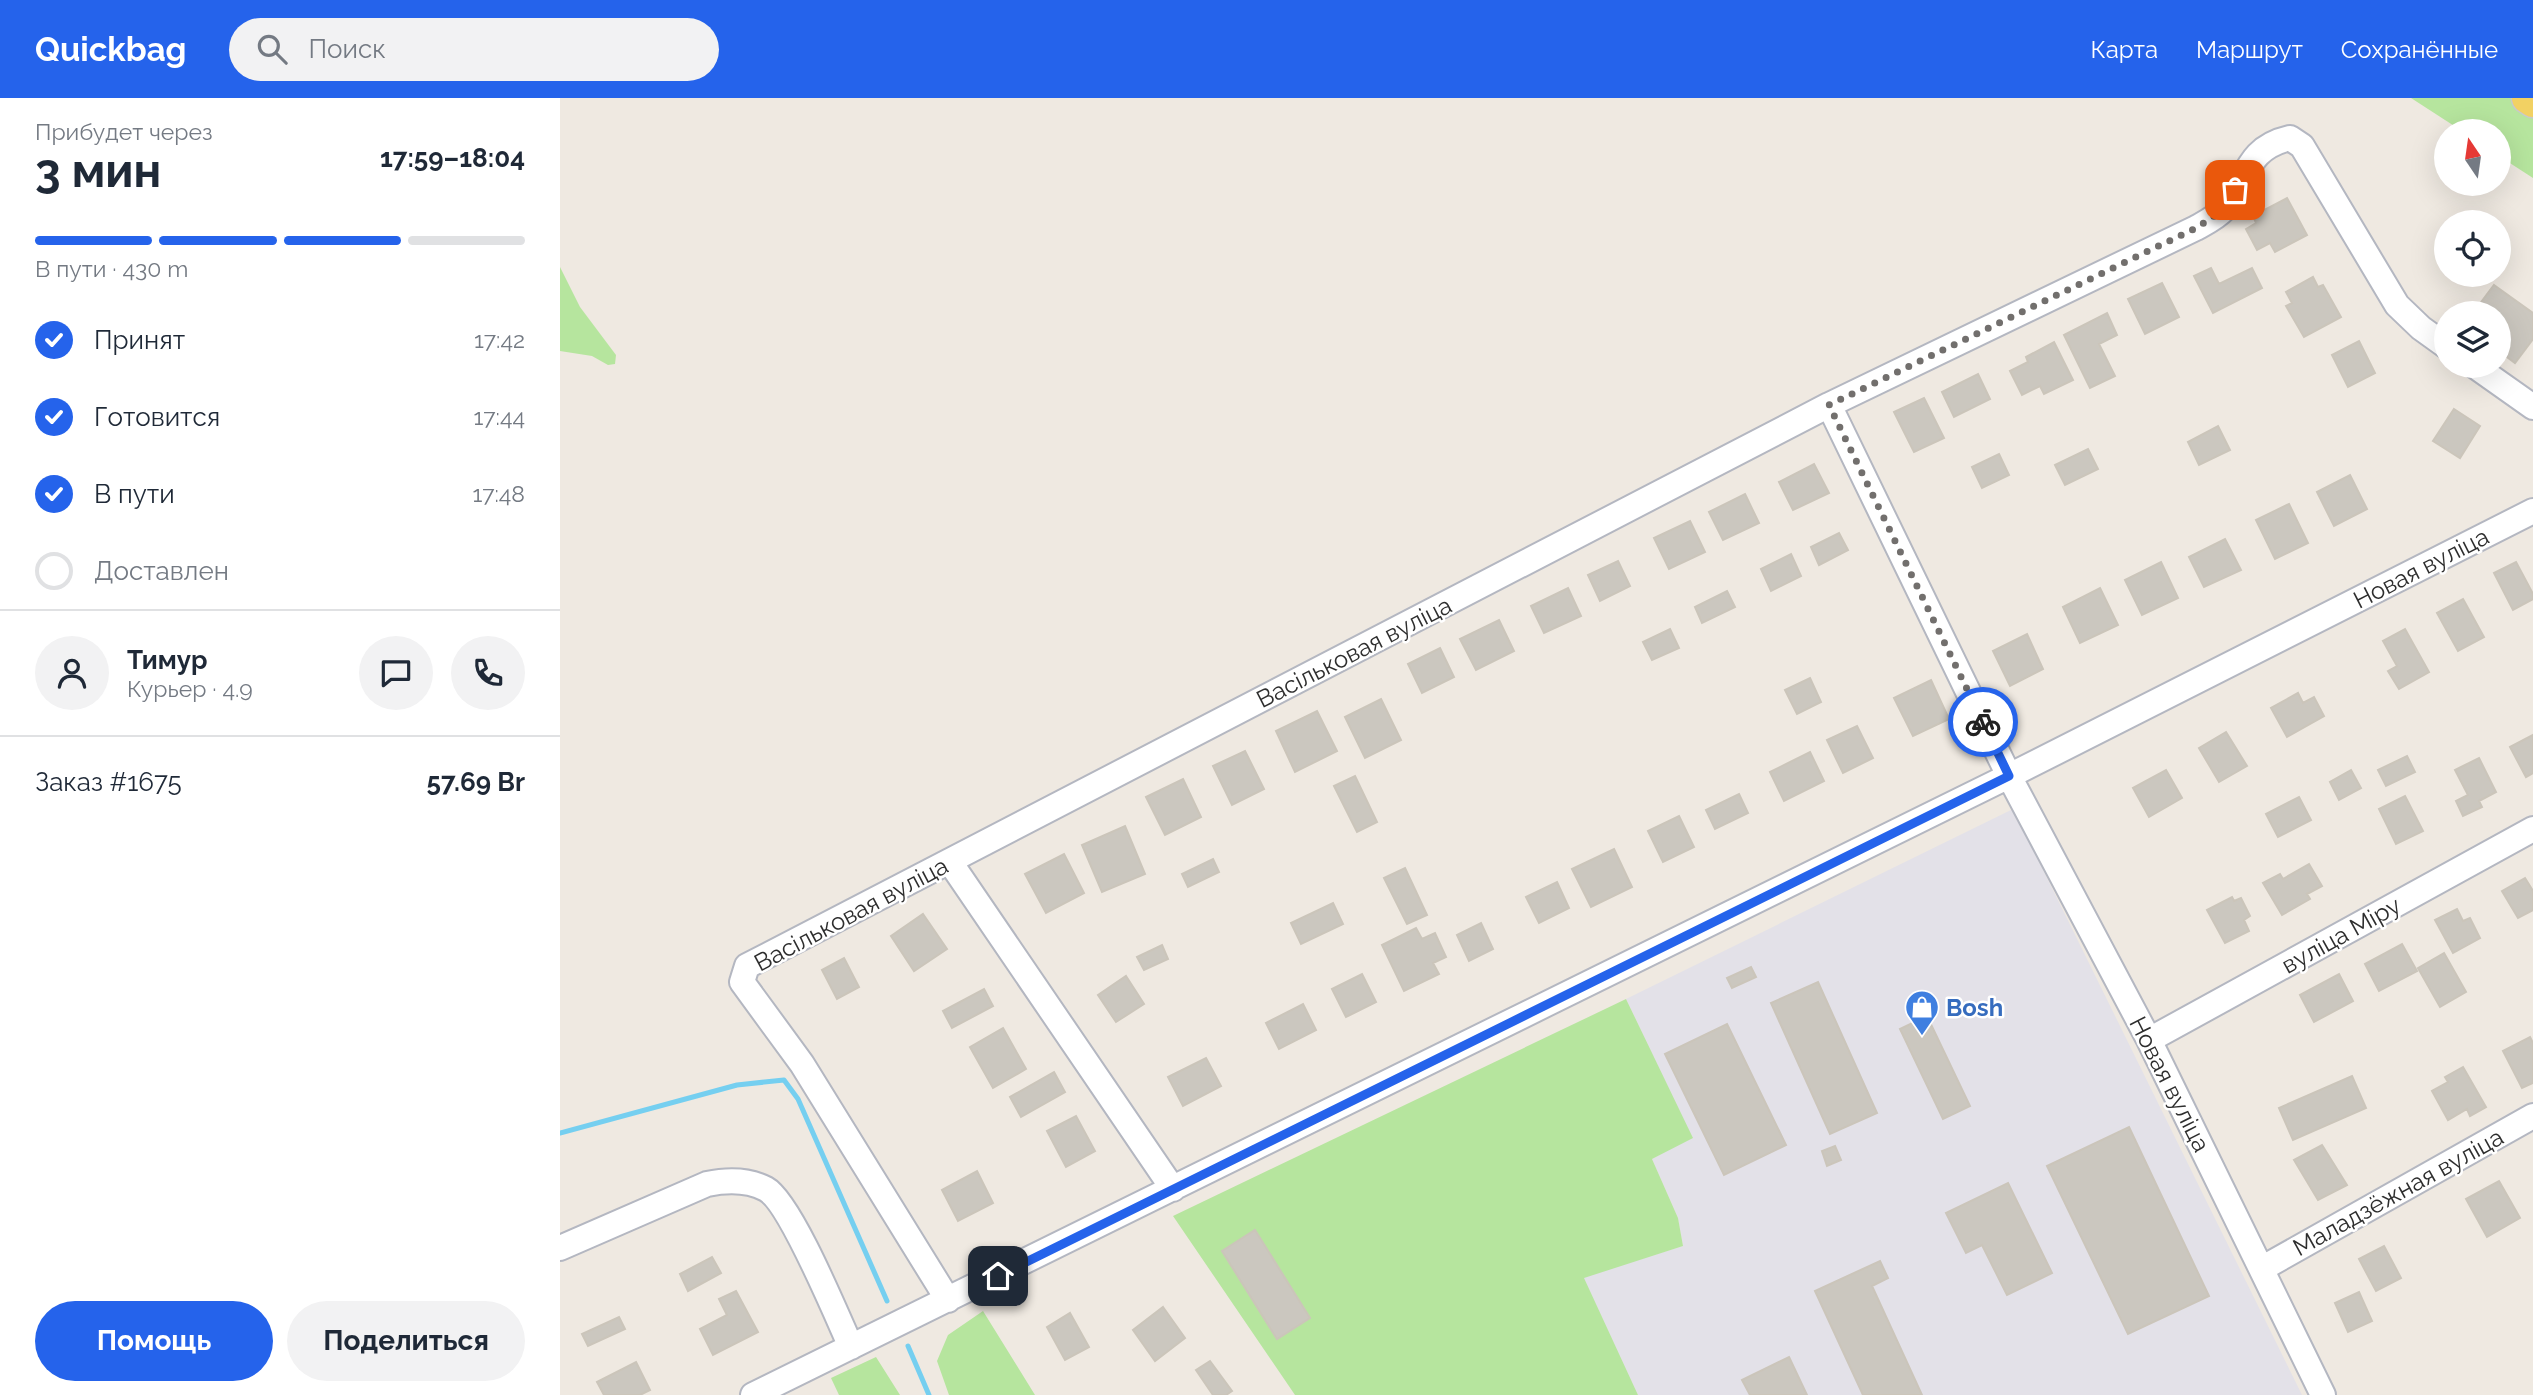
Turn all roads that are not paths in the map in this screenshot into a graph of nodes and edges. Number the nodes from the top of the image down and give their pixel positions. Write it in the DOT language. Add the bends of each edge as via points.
graph roads {
  1 [pos="2526,98"];
  2 [pos="2533,102"];
  3 [pos="2434,337"];
  4 [pos="2492,378"];
  5 [pos="1829,405"];
  6 [pos="2533,407"];
  7 [pos="2533,511"];
  8 [pos="2009,776"];
  9 [pos="2533,829"];
  10 [pos="950,862"];
  11 [pos="2150,1040"];
  12 [pos="2533,1116"];
  13 [pos="1173,1189"];
  14 [pos="560,1248"];
  15 [pos="2263,1268"];
  16 [pos="948,1300"];
  17 [pos="851,1347"];
  18 [pos="753,1395"];
  19 [pos="2323,1395"];
  1 -- 2 [label="main road"];
  3 -- 5 [label="street, Васільковая вуліца" via="2397,305 2302,146 2290,138 2261,148 2222,211 2196,228"];
  4 -- 6 [label="street"];
  5 -- 8 [label="street"];
  5 -- 10 [label="street, Васільковая вуліца"];
  7 -- 8 [label="street, Новая вуліца"];
  8 -- 11 [label="street, Новая вуліца"];
  8 -- 13 [label="street, Новая вуліца"];
  9 -- 11 [label="street, вуліца Міру"];
  10 -- 13 [label="street"];
  10 -- 16 [label="street, Васільковая вуліца" via="747,966 742,982 802,1064"];
  11 -- 15 [label="street, Новая вуліца"];
  12 -- 15 [label="street, Маладзёжная вуліца"];
  13 -- 16 [label="street, Новая вуліца"];
  14 -- 17 [label="street" via="707,1184 746,1182 768,1189 786,1211"];
  15 -- 19 [label="street, Новая вуліца"];
  16 -- 17 [label="street, Новая вуліца"];
  17 -- 18 [label="street"];
}
